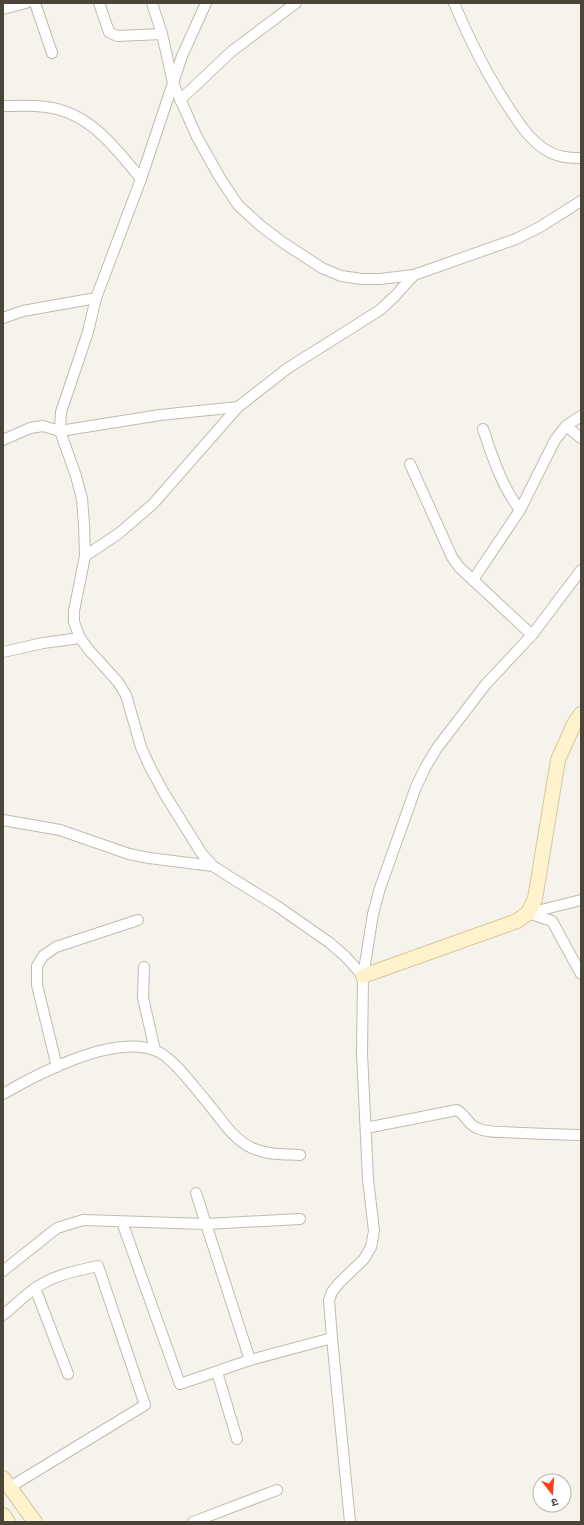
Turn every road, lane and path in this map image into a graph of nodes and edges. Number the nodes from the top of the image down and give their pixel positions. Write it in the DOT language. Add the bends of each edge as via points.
graph roads {
  1 [pos="26,3"];
  2 [pos="35,3"];
  3 [pos="99,3"];
  4 [pos="152,3"];
  5 [pos="206,3"];
  6 [pos="296,3"];
  7 [pos="454,3"];
  8 [pos="3,10"];
  9 [pos="162,34"];
  10 [pos="52,53"];
  11 [pos="173,83"];
  12 [pos="180,100"];
  13 [pos="3,106"];
  14 [pos="581,158"];
  15 [pos="141,179"];
  16 [pos="581,202"];
  17 [pos="414,275"];
  18 [pos="96,298"];
  19 [pos="3,318"];
  20 [pos="238,407"];
  21 [pos="581,416"];
  22 [pos="566,426"];
  23 [pos="483,429"];
  24 [pos="60,431"];
  25 [pos="581,438"];
  26 [pos="3,440"];
  27 [pos="410,464"];
  28 [pos="520,510"];
  29 [pos="85,556"];
  30 [pos="581,570"];
  31 [pos="474,580"];
  32 [pos="532,635"];
  33 [pos="80,638"];
  34 [pos="3,652"];
  35 [pos="581,714"];
  36 [pos="3,820"];
  37 [pos="213,866"];
  38 [pos="581,900"];
  39 [pos="528,913"];
  40 [pos="138,920"];
  41 [pos="144,967"];
  42 [pos="581,974"];
  43 [pos="363,976"];
  44 [pos="155,1050"];
  45 [pos="57,1067"];
  46 [pos="3,1094"];
  47 [pos="366,1128"];
  48 [pos="581,1135"];
  49 [pos="300,1155"];
  50 [pos="196,1193"];
  51 [pos="300,1220"];
  52 [pos="122,1222"];
  53 [pos="206,1224"];
  54 [pos="3,1271"];
  55 [pos="35,1288"];
  56 [pos="3,1315"];
  57 [pos="332,1338"];
  58 [pos="250,1360"];
  59 [pos="217,1372"];
  60 [pos="68,1374"];
  61 [pos="237,1439"];
  62 [pos="7,1483"];
  63 [pos="277,1490"];
  64 [pos="3,1515"];
  65 [pos="8,1522"];
  66 [pos="35,1522"];
  67 [pos="193,1522"];
  68 [pos="350,1522"];
  1 -- 8 [label="street"];
  2 -- 10 [label="street"];
  3 -- 9 [label="street" via="109,32 117,36"];
  4 -- 9 [label="street"];
  5 -- 11 [label="street"];
  6 -- 12 [label="street" via="232,51"];
  7 -- 14 [label="street" via="491,81 526,133 545,150 564,158"];
  9 -- 11 [label="street"];
  11 -- 12 [label="street"];
  11 -- 15 [label="street"];
  12 -- 17 [label="street" via="196,137 238,205 285,244 322,268 341,276 380,279"];
  13 -- 15 [label="street" via="46,107 75,115 112,143"];
  15 -- 18 [label="street"];
  16 -- 17 [label="street" via="516,239"];
  17 -- 20 [label="street" via="380,310 288,368"];
  18 -- 19 [label="street" via="23,311"];
  18 -- 24 [label="street" via="88,332 61,412"];
  20 -- 24 [label="street" via="160,415"];
  20 -- 29 [label="street" via="153,504 118,534"];
  21 -- 22 [label="street"];
  22 -- 25 [label="street"];
  22 -- 28 [label="street" via="546,456"];
  23 -- 28 [label="street" via="502,483"];
  24 -- 26 [label="street" via="44,426 30,428"];
  24 -- 29 [label="street" via="82,499"];
  27 -- 31 [label="street" via="452,557"];
  28 -- 31 [label="street"];
  29 -- 33 [label="street" via="74,611 74,622"];
  30 -- 32 [label="street"];
  31 -- 32 [label="street"];
  32 -- 43 [label="street" via="486,684 437,748 425,768 380,888"];
  33 -- 34 [label="street"];
  33 -- 37 [label="street" via="126,695 141,747 150,767 167,799 202,854"];
  35 -- 39 [label="street" via="558,760 535,899"];
  36 -- 37 [label="street" via="60,830 129,854"];
  37 -- 43 [label="street" via="325,939"];
  38 -- 39 [label="street"];
  39 -- 42 [label="street" via="552,920"];
  39 -- 43 [label="street" via="516,922"];
  40 -- 45 [label="street" via="56,947 43,956 37,966 37,985"];
  41 -- 44 [label="street" via="143,998"];
  43 -- 47 [label="street" via="362,1053"];
  44 -- 45 [label="street" via="135,1046 107,1050 80,1056"];
  44 -- 49 [label="street" via="167,1058 243,1143 266,1152"];
  45 -- 46 [label="street"];
  47 -- 48 [label="street" via="457,1110 464,1113 475,1128 486,1131"];
  47 -- 57 [label="street" via="374,1231 371,1247 364,1259 332,1292 329,1309"];
  50 -- 53 [label="street"];
  51 -- 53 [label="street"];
  52 -- 53 [label="street"];
  52 -- 54 [label="street" via="83,1220 57,1228"];
  52 -- 59 [label="street" via="180,1384"];
  53 -- 58 [label="street"];
  55 -- 56 [label="street"];
  55 -- 60 [label="street"];
  55 -- 62 [label="street" via="56,1277 98,1266 144,1405"];
  57 -- 58 [label="street"];
  57 -- 68 [label="street"];
  58 -- 59 [label="street"];
  59 -- 61 [label="street"];
  62 -- 66 [label="street"];
  63 -- 67 [label="street"];
  64 -- 65 [label="street"];
}
